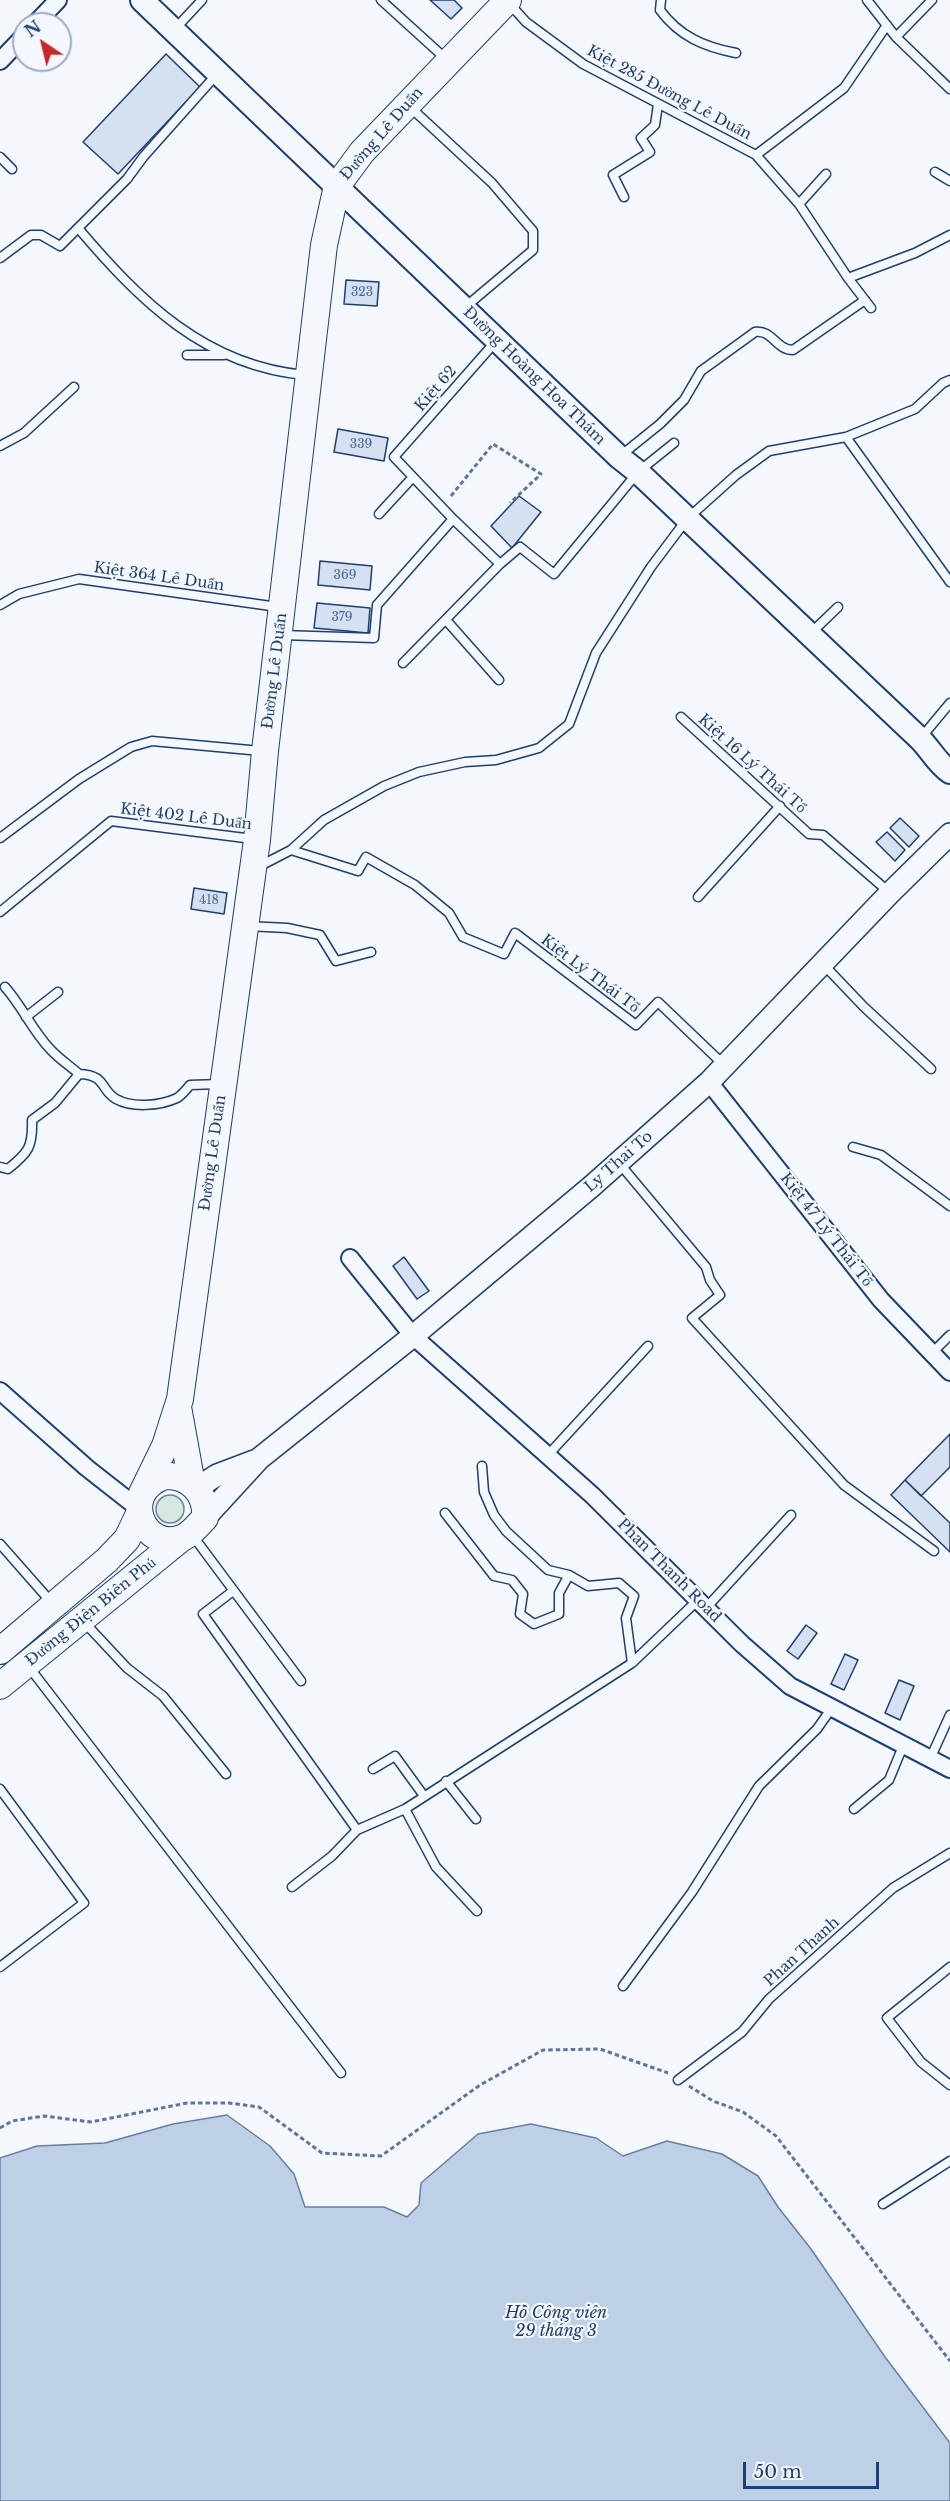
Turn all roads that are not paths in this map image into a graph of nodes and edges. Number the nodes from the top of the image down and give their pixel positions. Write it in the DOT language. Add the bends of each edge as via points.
graph roads {
  1 [pos="58,0"];
  2 [pos="142,0"];
  3 [pos="202,0"];
  4 [pos="381,0"];
  5 [pos="507,0"];
  6 [pos="661,0"];
  7 [pos="867,0"];
  8 [pos="932,0"];
  9 [pos="46,12"];
  10 [pos="887,25"];
  11 [pos="174,30"];
  12 [pos="896,37"];
  13 [pos="12,48"];
  14 [pos="736,53"];
  15 [pos="0,61"];
  16 [pos="448,61"];
  17 [pos="217,73"];
  18 [pos="950,88"];
  19 [pos="408,104"];
  20 [pos="658,104"];
  21 [pos="756,155"];
  22 [pos="0,157"];
  23 [pos="12,169"];
  24 [pos="935,172"];
  25 [pos="826,174"];
  26 [pos="950,181"];
  27 [pos="338,186"];
  28 [pos="624,197"];
  29 [pos="799,204"];
  30 [pos="78,228"];
  31 [pos="950,234"];
  32 [pos="1,256"];
  33 [pos="848,278"];
  34 [pos="865,300"];
  35 [pos="871,308"];
  36 [pos="464,309"];
  37 [pos="497,340"];
  38 [pos="187,355"];
  39 [pos="228,356"];
  40 [pos="309,375"];
  41 [pos="950,380"];
  42 [pos="74,387"];
  43 [pos="846,437"];
  44 [pos="674,443"];
  45 [pos="0,446"];
  46 [pos="619,457"];
  47 [pos="638,472"];
  48 [pos="413,477"];
  49 [pos="379,514"];
  50 [pos="453,519"];
  51 [pos="687,519"];
  52 [pos="500,564"];
  53 [pos="950,582"];
  54 [pos="0,605"];
  55 [pos="838,607"];
  56 [pos="282,608"];
  57 [pos="446,620"];
  58 [pos="278,635"];
  59 [pos="808,636"];
  60 [pos="402,663"];
  61 [pos="499,680"];
  62 [pos="950,703"];
  63 [pos="681,717"];
  64 [pos="925,744"];
  65 [pos="265,751"];
  66 [pos="950,762"];
  67 [pos="950,772"];
  68 [pos="780,806"];
  69 [pos="950,834"];
  70 [pos="0,838"];
  71 [pos="257,840"];
  72 [pos="291,850"];
  73 [pos="253,869"];
  74 [pos="890,893"];
  75 [pos="698,897"];
  76 [pos="0,912"];
  77 [pos="246,926"];
  78 [pos="371,952"];
  79 [pos="823,964"];
  80 [pos="5,987"];
  81 [pos="58,992"];
  82 [pos="26,1017"];
  83 [pos="725,1066"];
  84 [pos="931,1069"];
  85 [pos="79,1074"];
  86 [pos="709,1082"];
  87 [pos="223,1083"];
  88 [pos="853,1147"];
  89 [pos="619,1162"];
  90 [pos="0,1167"];
  91 [pos="950,1206"];
  92 [pos="350,1258"];
  93 [pos="950,1335"];
  94 [pos="412,1336"];
  95 [pos="648,1346"];
  96 [pos="932,1353"];
  97 [pos="950,1372"];
  98 [pos="0,1391"];
  99 [pos="178,1407"];
  100 [pos="548,1455"];
  101 [pos="260,1458"];
  102 [pos="482,1467"];
  103 [pos="194,1486"];
  104 [pos="140,1505"];
  105 [pos="445,1513"];
  106 [pos="791,1515"];
  107 [pos="193,1530"];
  108 [pos="0,1544"];
  109 [pos="934,1551"];
  110 [pos="569,1575"];
  111 [pos="233,1591"];
  112 [pos="702,1604"];
  113 [pos="55,1605"];
  114 [pos="81,1619"];
  115 [pos="0,1651"];
  116 [pos="632,1663"];
  117 [pos="27,1664"];
  118 [pos="301,1681"];
  119 [pos="0,1686"];
  120 [pos="831,1709"];
  121 [pos="950,1715"];
  122 [pos="903,1746"];
  123 [pos="930,1759"];
  124 [pos="373,1769"];
  125 [pos="950,1769"];
  126 [pos="226,1773"];
  127 [pos="446,1781"];
  128 [pos="0,1789"];
  129 [pos="424,1796"];
  130 [pos="405,1809"];
  131 [pos="854,1809"];
  132 [pos="476,1820"];
  133 [pos="357,1830"];
  134 [pos="950,1852"];
  135 [pos="292,1887"];
  136 [pos="477,1911"];
  137 [pos="0,1967"];
  138 [pos="950,1967"];
  139 [pos="623,1986"];
  140 [pos="341,2073"];
  141 [pos="678,2080"];
  142 [pos="950,2085"];
  143 [pos="950,2161"];
  144 [pos="883,2204"];
  1 -- 9 [label="street"];
  2 -- 11 [label="main road, Đường Hoàng Hoa Thám"];
  3 -- 11 [label="lane"];
  4 -- 16 [label="lane"];
  5 -- 16 [label="main road, Đường Lê Duẩn"];
  5 -- 20 [label="lane, Kiệt 285 Đường Lê Duẩn" via="526,22 583,64"];
  6 -- 14 [label="lane" via="660,10 672,27 712,48"];
  7 -- 10 [label="lane"];
  8 -- 12 [label="lane"];
  10 -- 12 [label="lane"];
  10 -- 21 [label="lane" via="844,88"];
  11 -- 17 [label="main road, Đường Hoàng Hoa Thám"];
  12 -- 18 [label="lane"];
  13 -- 15 [label="street"];
  16 -- 19 [label="main road, Đường Lê Duẩn"];
  17 -- 27 [label="main road, Đường Hoàng Hoa Thám"];
  17 -- 30 [label="lane" via="127,179"];
  19 -- 27 [label="main road, Đường Lê Duẩn" via="362,152"];
  19 -- 36 [label="lane" via="485,175 533,231 533,250"];
  20 -- 21 [label="lane, Kiệt 285 Đường Lê Duẩn"];
  20 -- 28 [label="lane" via="655,125 641,138 650,152 613,175"];
  21 -- 29 [label="lane, Kiệt 285 Đường Lê Duẩn"];
  22 -- 23 [label="lane"];
  24 -- 26 [label="lane"];
  25 -- 29 [label="lane"];
  27 -- 36 [label="main road, Đường Hoàng Hoa Thám"];
  27 -- 40 [label="main road, Đường Lê Duẩn" via="324,245"];
  29 -- 33 [label="lane, Kiệt 285 Đường Lê Duẩn"];
  30 -- 32 [label="lane" via="60,246 42,235 31,235"];
  30 -- 39 [label="lane" via="118,275 161,314"];
  31 -- 33 [label="lane" via="915,254"];
  33 -- 34 [label="lane, Kiệt 285 Đường Lê Duẩn"];
  34 -- 35 [label="lane, Kiệt 285 Đường Lê Duẩn"];
  34 -- 46 [label="lane" via="794,350 780,346 769,335 755,332 700,371 684,400"];
  36 -- 37 [label="main road, Đường Hoàng Hoa Thám"];
  37 -- 46 [label="main road, Đường Hoàng Hoa Thám"];
  37 -- 48 [label="lane, Kiệt 62" via="394,457"];
  38 -- 39 [label="lane"];
  39 -- 40 [label="lane" via="276,372"];
  40 -- 56 [label="main road, Đường Lê Duẩn"];
  41 -- 43 [label="lane" via="915,409"];
  42 -- 45 [label="lane" via="24,433"];
  43 -- 51 [label="lane" via="769,451"];
  43 -- 53 [label="lane"];
  44 -- 47 [label="lane"];
  46 -- 47 [label="main road, Đường Hoàng Hoa Thám"];
  47 -- 51 [label="main road, Đường Hoàng Hoa Thám"];
  47 -- 52 [label="lane" via="554,574 520,547"];
  48 -- 49 [label="lane"];
  48 -- 50 [label="lane"];
  50 -- 52 [label="lane"];
  50 -- 58 [label="lane" via="377,605 374,638"];
  51 -- 59 [label="main road, Đường Hoàng Hoa Thám"];
  51 -- 72 [label="lane" via="596,653 569,724 539,748 496,760 419,772 384,786 324,820"];
  52 -- 57 [label="lane"];
  54 -- 56 [label="lane, Kiệt 364 Lê Duẩn" via="19,594 79,579"];
  55 -- 59 [label="lane"];
  56 -- 58 [label="main road, Đường Lê Duẩn"];
  57 -- 60 [label="lane"];
  57 -- 61 [label="lane"];
  58 -- 65 [label="main road, Đường Lê Duẩn"];
  59 -- 64 [label="main road, Đường Hoàng Hoa Thám"];
  62 -- 64 [label="lane"];
  63 -- 68 [label="lane, Kiệt 16 Lý Thái Tổ"];
  64 -- 66 [label="main road, Đường Hoàng Hoa Thám"];
  64 -- 67 [label="main road, Đường Hoàng Hoa Thám"];
  65 -- 70 [label="lane" via="152,741 131,747 79,779"];
  65 -- 71 [label="main road, Đường Lê Duẩn"];
  68 -- 74 [label="lane, Kiệt 16 Lý Thái Tổ" via="809,834 823,835"];
  68 -- 75 [label="lane"];
  69 -- 74 [label="street, Ly Thai To"];
  71 -- 73 [label="main road, Đường Lê Duẩn"];
  71 -- 76 [label="lane, Kiệt 402 Lê Duẩn" via="111,820"];
  72 -- 73 [label="lane"];
  72 -- 83 [label="lane, Kiệt Lý Thái Tổ" via="358,871 366,857 415,885 449,913 463,937 504,954 515,933 636,1025 658,1002"];
  73 -- 77 [label="main road, Đường Lê Duẩn"];
  74 -- 79 [label="street, Ly Thai To"];
  77 -- 78 [label="lane" via="320,935 336,962"];
  77 -- 87 [label="main road, Đường Lê Duẩn"];
  79 -- 83 [label="street, Ly Thai To"];
  79 -- 84 [label="lane"];
  80 -- 82 [label="lane"];
  81 -- 82 [label="lane"];
  82 -- 85 [label="lane" via="50,1050"];
  83 -- 86 [label="street, Ly Thai To"];
  85 -- 87 [label="lane" via="95,1077 117,1100 136,1104 179,1097 190,1085"];
  85 -- 90 [label="lane" via="55,1103 32,1120 33,1138 26,1155 8,1169"];
  86 -- 89 [label="street, Ly Thai To"];
  86 -- 96 [label="street, Kiệt 47 Lý Thái Tổ" via="881,1300"];
  87 -- 99 [label="main road, Đường Lê Duẩn"];
  88 -- 91 [label="lane" via="881,1155"];
  89 -- 94 [label="street, Ly Thai To"];
  89 -- 109 [label="lane" via="706,1267 720,1294 692,1318 844,1485"];
  92 -- 94 [label="street, Phan Thanh Road"];
  93 -- 96 [label="lane"];
  94 -- 100 [label="street, Phan Thanh Road"];
  94 -- 101 [label="street, Ly Thai To"];
  95 -- 100 [label="lane"];
  96 -- 97 [label="street, Kiệt 47 Lý Thái Tổ"];
  98 -- 104 [label="street" via="87,1468"];
  99 -- 103 [label="main road, Đường Lê Duẩn"];
  99 -- 104 [label="main road, Đường Lê Duẩn"];
  100 -- 112 [label="street, Phan Thanh Road"];
  101 -- 103 [label="street"];
  101 -- 107 [label="street"];
  102 -- 110 [label="lane" via="484,1491 506,1531 548,1570"];
  103 -- 104 [label="main road" via="175,1476 156,1479"];
  103 -- 107 [label="main road" via="201,1497"];
  104 -- 107 [label="main road" via="143,1525 160,1538"];
  104 -- 113 [label="main road, Đường Điện Biên Phủ" via="127,1539"];
  105 -- 110 [label="lane" via="494,1576 512,1580 523,1594 520,1614 534,1624 558,1614 559,1593"];
  106 -- 112 [label="lane"];
  107 -- 111 [label="lane"];
  107 -- 114 [label="main road, Đường Điện Biên Phủ"];
  108 -- 113 [label="lane"];
  110 -- 116 [label="lane" via="588,1586 619,1583 634,1596 626,1618"];
  111 -- 118 [label="lane"];
  111 -- 133 [label="lane" via="203,1614"];
  112 -- 116 [label="lane"];
  112 -- 120 [label="street, Phan Thanh Road" via="789,1686"];
  113 -- 115 [label="main road, Đường Điện Biên Phủ"];
  114 -- 117 [label="main road, Đường Điện Biên Phủ"];
  114 -- 126 [label="lane" via="127,1668 163,1696"];
  116 -- 127 [label="lane"];
  117 -- 119 [label="main road, Đường Điện Biên Phủ"];
  117 -- 140 [label="lane"];
  120 -- 122 [label="street, Phan Thanh Road"];
  120 -- 139 [label="lane" via="817,1729 759,1786 727,1839"];
  121 -- 123 [label="lane"];
  122 -- 123 [label="street, Phan Thanh Road"];
  122 -- 131 [label="lane" via="889,1780"];
  123 -- 125 [label="street, Phan Thanh Road"];
  124 -- 129 [label="lane" via="395,1756"];
  127 -- 129 [label="lane"];
  127 -- 132 [label="lane"];
  128 -- 137 [label="lane" via="84,1903"];
  129 -- 130 [label="lane"];
  130 -- 133 [label="lane"];
  130 -- 136 [label="lane" via="436,1867"];
  133 -- 135 [label="lane" via="332,1856"];
  134 -- 141 [label="lane, Phan Thanh" via="893,1888 769,1999 742,2032"];
  138 -- 142 [label="lane" via="887,2018 921,2062"];
  143 -- 144 [label="lane"];
}
